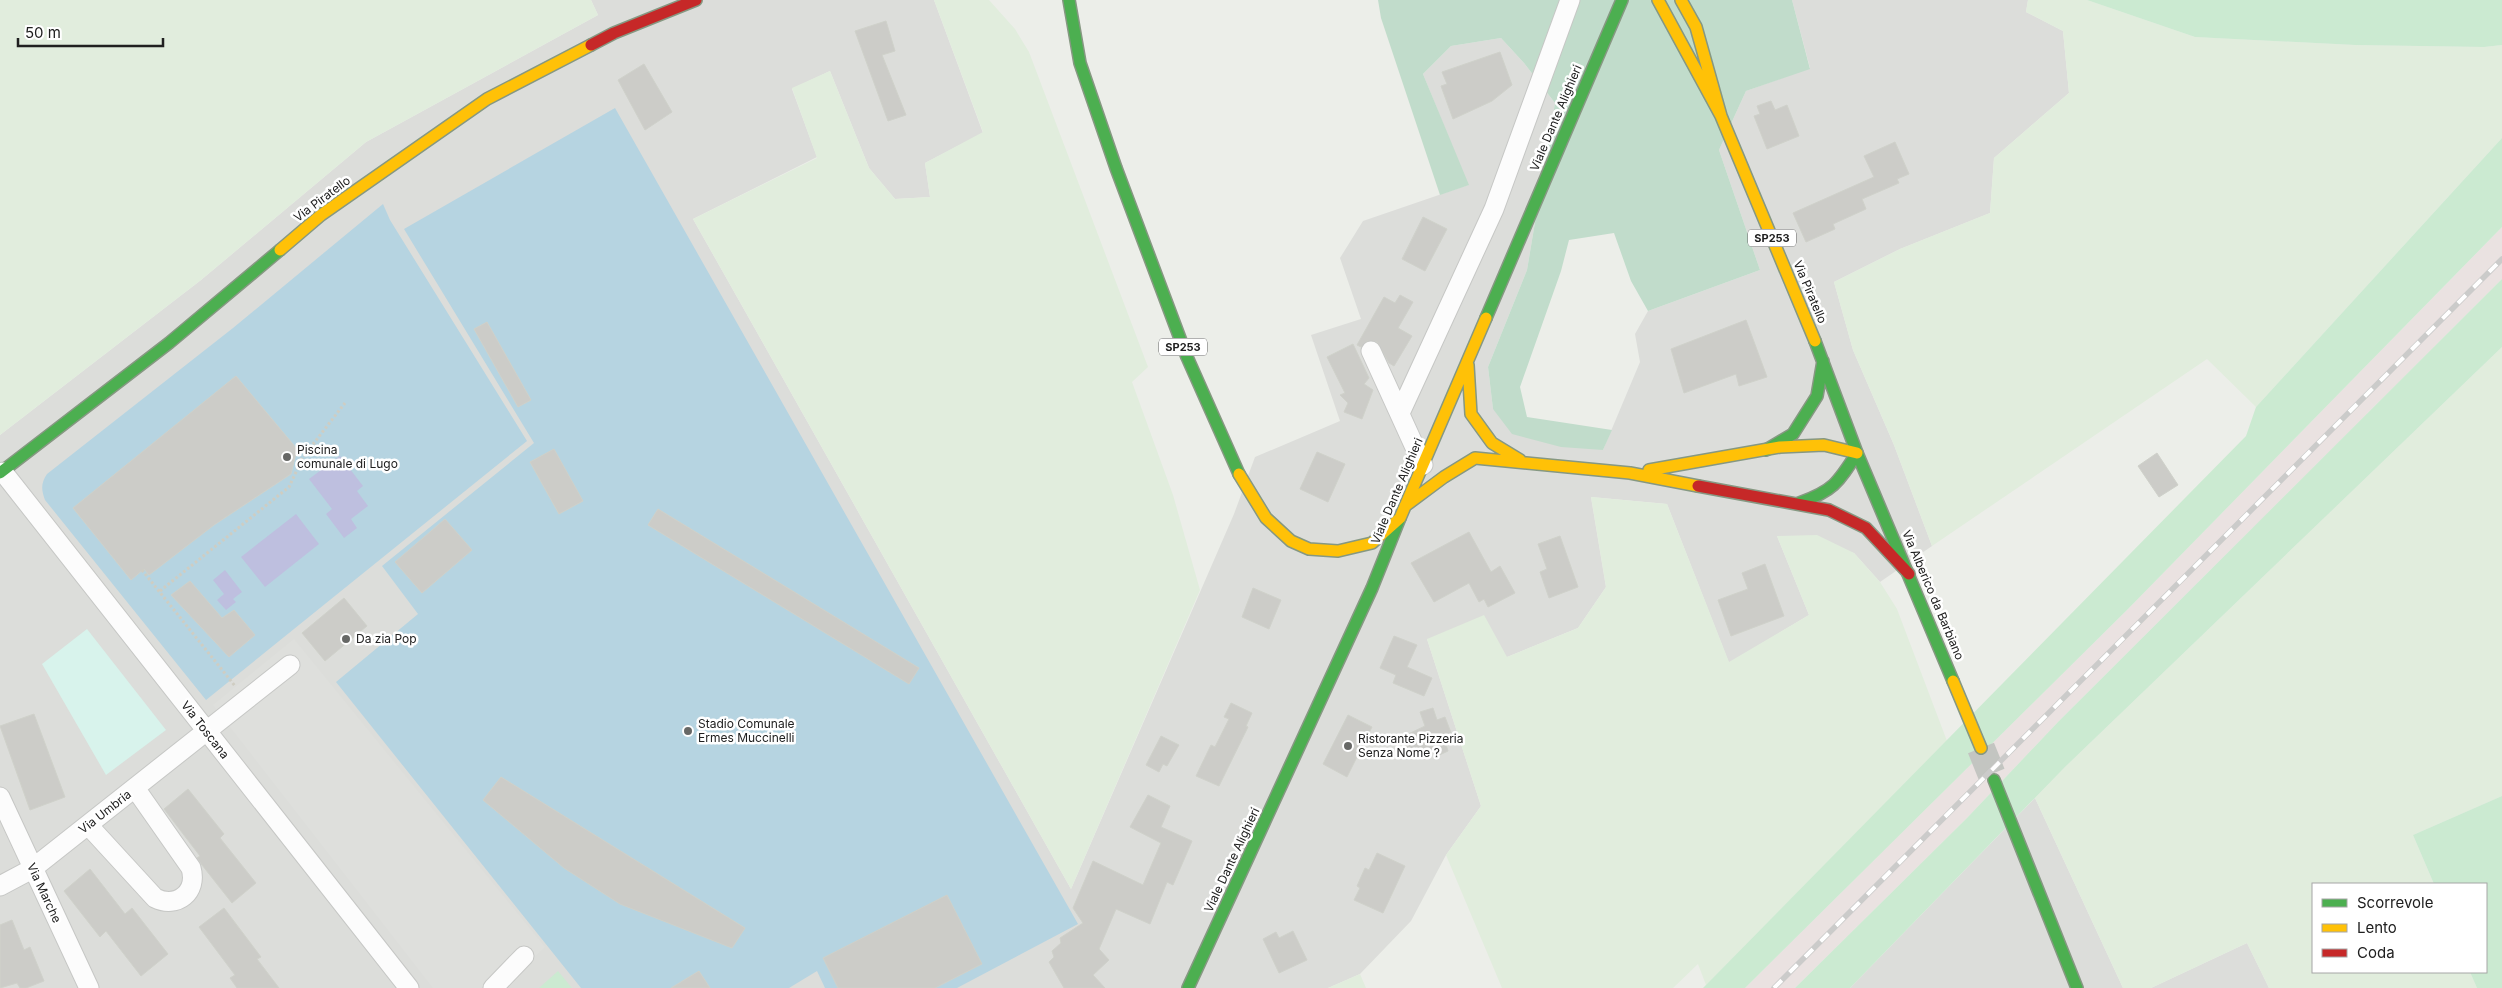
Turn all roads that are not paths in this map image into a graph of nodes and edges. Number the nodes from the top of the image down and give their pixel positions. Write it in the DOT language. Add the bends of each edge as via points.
graph roads {
  1 [pos="696,0"];
  2 [pos="1069,0"];
  3 [pos="1076,0"];
  4 [pos="1570,0"];
  5 [pos="1622,0"];
  6 [pos="1658,0"];
  7 [pos="1681,0"];
  8 [pos="1074,20"];
  9 [pos="1721,116"];
  10 [pos="1371,351"];
  11 [pos="1823,359"];
  12 [pos="1468,362"];
  13 [pos="1400,413"];
  14 [pos="1766,450"];
  15 [pos="1857,453"];
  16 [pos="1523,462"];
  17 [pos="1423,465"];
  18 [pos="2,473"];
  19 [pos="1630,473"];
  20 [pos="1798,504"];
  21 [pos="1402,512"];
  22 [pos="1909,574"];
  23 [pos="290,665"];
  24 [pos="206,732"];
  25 [pos="1981,748"];
  26 [pos="1994,780"];
  27 [pos="135,788"];
  28 [pos="0,796"];
  29 [pos="88,825"];
  30 [pos="32,869"];
  31 [pos="0,886"];
  32 [pos="524,956"];
  33 [pos="89,988"];
  34 [pos="409,988"];
  35 [pos="493,988"];
  36 [pos="1188,988"];
  37 [pos="2077,988"];
  1 -- 18 [label="main road, Via Piratello" via="614,33 487,99 321,215 169,343"];
  2 -- 8 [label="main road, SP253"];
  3 -- 8 [label="main road, SP253"];
  4 -- 13 [label="street" via="1494,209"];
  5 -- 12 [label="main road, Viale Dante Alighieri / SP253"];
  6 -- 9 [label="main road, Via Piratello / SP253"];
  7 -- 9 [label="main road, Via Piratello / SP253" via="1696,27"];
  8 -- 21 [label="main road, SP253" via="1080,63 1187,357 1234,467 1266,518 1291,541 1309,549 1338,551 1372,542"];
  9 -- 11 [label="main road, Via Piratello / SP253"];
  10 -- 13 [label="street"];
  11 -- 14 [label="main road, SP253" via="1817,396 1794,434"];
  11 -- 15 [label="main road, Via Piratello / SP253"];
  12 -- 16 [label="main road, SP253" via="1471,414 1492,443"];
  12 -- 17 [label="main road, Viale Dante Alighieri / SP253"];
  13 -- 17 [label="street"];
  14 -- 15 [label="main road, SP253" via="1825,445"];
  14 -- 19 [label="main road, SP253"];
  15 -- 20 [label="main road" via="1843,475 1824,494"];
  15 -- 22 [label="main road, Via Alberico da Barbiano"];
  16 -- 19 [label="main road, SP253"];
  16 -- 21 [label="main road, SP253" via="1475,458"];
  17 -- 21 [label="main road, Viale Dante Alighieri / SP253"];
  18 -- 24 [label="street, Via Toscana"];
  19 -- 20 [label="main road, SP253"];
  20 -- 22 [label="main road, SP253" via="1829,510 1866,528"];
  21 -- 36 [label="main road, Viale Dante Alighieri" via="1372,588"];
  22 -- 25 [label="main road, Via Alberico da Barbiano"];
  23 -- 24 [label="street, Via Umbria"];
  24 -- 27 [label="street, Via Umbria"];
  24 -- 34 [label="street, Via Toscana"];
  26 -- 37 [label="main road"];
  27 -- 29 [label="street, Via Umbria"];
  27 -- 29 [label="street" via="191,868 192,883 184,897 170,903 155,898"];
  28 -- 30 [label="street, Via Marche"];
  29 -- 30 [label="street, Via Umbria"];
  30 -- 31 [label="street, Via Umbria"];
  30 -- 33 [label="street, Via Marche"];
  32 -- 35 [label="street"];
}
